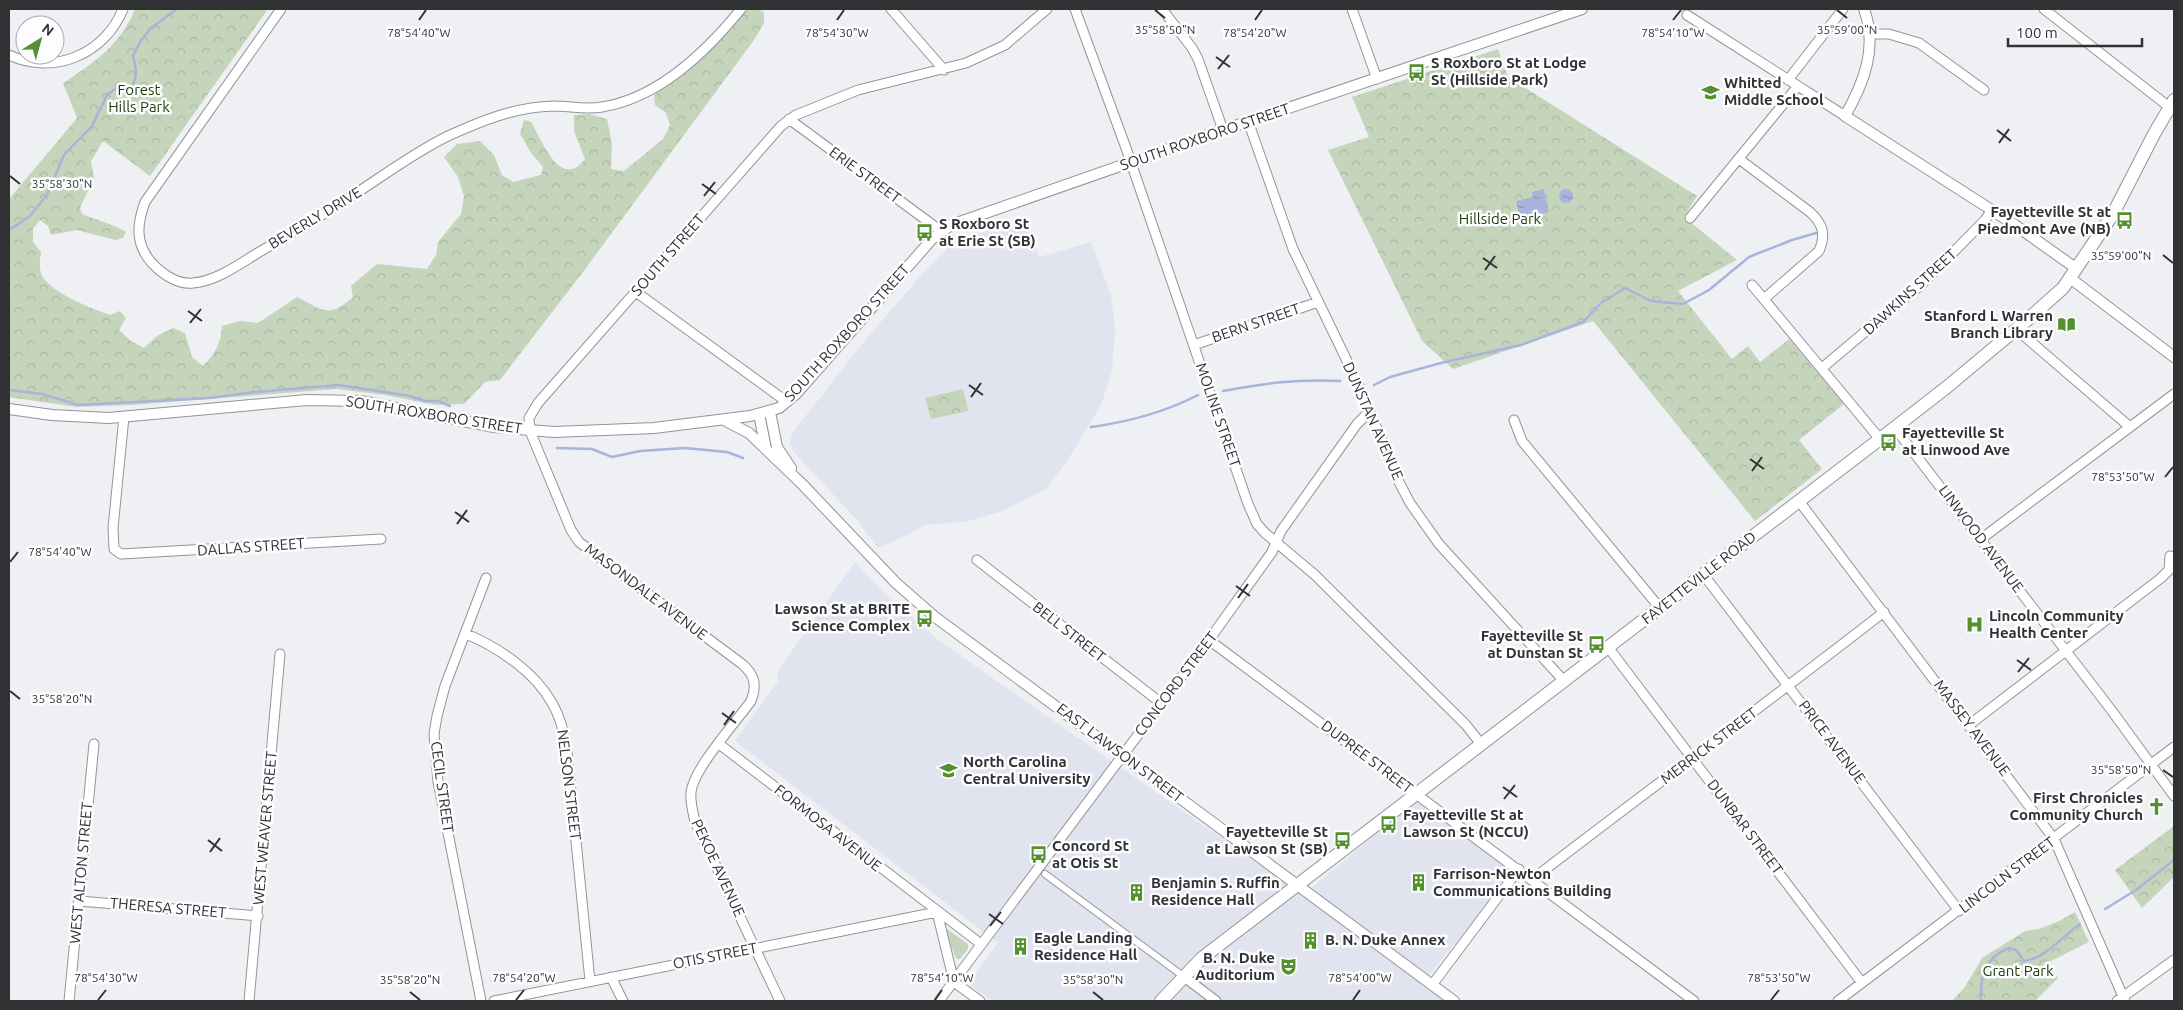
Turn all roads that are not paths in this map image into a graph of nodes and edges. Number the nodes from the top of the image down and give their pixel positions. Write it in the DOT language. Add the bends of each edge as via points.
graph roads {
  1 [pos="124,9"];
  2 [pos="281,9"];
  3 [pos="740,9"];
  4 [pos="890,9"];
  5 [pos="1047,9"];
  6 [pos="1075,9"];
  7 [pos="1162,9"];
  8 [pos="1352,9"];
  9 [pos="1582,9"];
  10 [pos="1843,9"];
  11 [pos="1864,9"];
  12 [pos="2044,9"];
  13 [pos="1687,14"];
  14 [pos="1869,34"];
  15 [pos="9,55"];
  16 [pos="944,70"];
  17 [pos="1376,79"];
  18 [pos="1788,80"];
  19 [pos="1798,86"];
  20 [pos="1984,90"];
  21 [pos="2172,106"];
  22 [pos="1844,116"];
  23 [pos="789,119"];
  24 [pos="1248,121"];
  25 [pos="1223,130"];
  26 [pos="1739,159"];
  27 [pos="1130,162"];
  28 [pos="1992,210"];
  29 [pos="1690,218"];
  30 [pos="942,231"];
  31 [pos="2073,274"];
  32 [pos="1752,285"];
  33 [pos="636,292"];
  34 [pos="1764,298"];
  35 [pos="1318,302"];
  36 [pos="2016,329"];
  37 [pos="1194,345"];
  38 [pos="2174,357"];
  39 [pos="1822,368"];
  40 [pos="2174,394"];
  41 [pos="787,402"];
  42 [pos="9,408"];
  43 [pos="1370,411"];
  44 [pos="770,412"];
  45 [pos="759,414"];
  46 [pos="124,417"];
  47 [pos="723,420"];
  48 [pos="1514,420"];
  49 [pos="2130,427"];
  50 [pos="1894,428"];
  51 [pos="530,431"];
  52 [pos="1880,439"];
  53 [pos="767,450"];
  54 [pos="803,485"];
  55 [pos="1799,501"];
  56 [pos="381,539"];
  57 [pos="1981,539"];
  58 [pos="1276,543"];
  59 [pos="2170,556"];
  60 [pos="977,560"];
  61 [pos="1703,574"];
  62 [pos="486,578"];
  63 [pos="1660,608"];
  64 [pos="1884,612"];
  65 [pos="466,634"];
  66 [pos="1209,640"];
  67 [pos="1608,647"];
  68 [pos="2066,650"];
  69 [pos="280,654"];
  70 [pos="1564,681"];
  71 [pos="1789,686"];
  72 [pos="1162,703"];
  73 [pos="743,712"];
  74 [pos="1969,725"];
  75 [pos="94,744"];
  76 [pos="719,744"];
  77 [pos="1481,744"];
  78 [pos="2174,747"];
  79 [pos="1123,754"];
  80 [pos="1693,758"];
  81 [pos="2152,764"];
  82 [pos="1416,793"];
  83 [pos="2174,796"];
  84 [pos="2054,838"];
  85 [pos="1519,869"];
  86 [pos="1045,874"];
  87 [pos="1534,880"];
  88 [pos="1297,884"];
  89 [pos="79,901"];
  90 [pos="1959,911"];
  91 [pos="937,912"];
  92 [pos="258,916"];
  93 [pos="981,944"];
  94 [pos="756,949"];
  95 [pos="2174,960"];
  96 [pos="1183,976"];
  97 [pos="611,977"];
  98 [pos="590,981"];
  99 [pos="954,982"];
  100 [pos="1862,983"];
  101 [pos="1432,985"];
  102 [pos="2122,1000"];
  103 [pos="69,1001"];
  104 [pos="250,1001"];
  105 [pos="481,1001"];
  106 [pos="494,1001"];
  107 [pos="623,1001"];
  108 [pos="780,1001"];
  109 [pos="939,1001"];
  110 [pos="980,1001"];
  111 [pos="1160,1001"];
  112 [pos="1216,1001"];
  113 [pos="1454,1001"];
  114 [pos="1694,1001"];
  115 [pos="1838,1001"];
  1 -- 15 [label="street" via="106,38 74,58 44,64"];
  2 -- 3 [label="street, BEVERLY DRIVE" via="145,202 138,224 142,250 176,281 192,284 227,271 315,220 444,138 476,123 528,109 603,107 643,94 686,64"];
  4 -- 16 [label="street"];
  5 -- 16 [label="street, SOUTH STREET" via="1005,44"];
  6 -- 27 [label="street, MOLINE STREET"];
  7 -- 25 [label="street" via="1198,59"];
  8 -- 17 [label="street"];
  9 -- 17 [label="street, SOUTH ROXBORO STREET"];
  10 -- 18 [label="street"];
  11 -- 14 [label="street"];
  12 -- 21 [label="street"];
  13 -- 18 [label="street"];
  14 -- 20 [label="street" via="1889,34 1919,43"];
  14 -- 22 [label="street" via="1867,70"];
  16 -- 23 [label="street, SOUTH STREET" via="872,85"];
  17 -- 24 [label="street, SOUTH ROXBORO STREET"];
  18 -- 19 [label="street"];
  19 -- 22 [label="street"];
  19 -- 26 [label="street"];
  21 -- 31 [label="main road, FAYETTEVILLE ROAD" via="2113,214"];
  22 -- 28 [label="street"];
  23 -- 30 [label="street, ERIE STREET"];
  23 -- 33 [label="street, SOUTH STREET" via="770,136"];
  24 -- 25 [label="street, SOUTH ROXBORO STREET"];
  24 -- 35 [label="street, DUNSTAN AVENUE" via="1283,224"];
  25 -- 27 [label="street, SOUTH ROXBORO STREET"];
  26 -- 29 [label="street"];
  26 -- 34 [label="street" via="1810,212 1822,226 1819,251"];
  27 -- 30 [label="street, SOUTH ROXBORO STREET" via="964,220"];
  27 -- 37 [label="street, MOLINE STREET"];
  28 -- 31 [label="street"];
  28 -- 39 [label="street, DAWKINS STREET" via="1986,220 1923,282"];
  30 -- 41 [label="street, SOUTH ROXBORO STREET"];
  31 -- 36 [label="main road, FAYETTEVILLE ROAD" via="2053,298"];
  31 -- 38 [label="street"];
  32 -- 34 [label="street"];
  33 -- 41 [label="street"];
  33 -- 51 [label="street, SOUTH STREET" via="538,403 529,418"];
  34 -- 39 [label="street"];
  35 -- 37 [label="street, BERN STREET"];
  35 -- 43 [label="street, DUNSTAN AVENUE"];
  36 -- 49 [label="street"];
  36 -- 50 [label="main road, FAYETTEVILLE ROAD"];
  37 -- 58 [label="street, MOLINE STREET" via="1252,514 1257,524"];
  39 -- 52 [label="street"];
  40 -- 49 [label="street"];
  41 -- 44 [label="street, SOUTH ROXBORO STREET"];
  42 -- 46 [label="street, SOUTH ROXBORO STREET" via="80,417"];
  43 -- 58 [label="street, CONCORD STREET" via="1357,424 1281,531"];
  43 -- 70 [label="street, DUNSTAN AVENUE" via="1399,482 1427,528"];
  44 -- 45 [label="street, SOUTH ROXBORO STREET"];
  44 -- 54 [label="street, EAST LAWSON STREET" via="777,447"];
  45 -- 47 [label="street, SOUTH ROXBORO STREET"];
  45 -- 53 [label="street"];
  46 -- 51 [label="street, SOUTH ROXBORO STREET" via="332,399 384,404 494,427"];
  46 -- 56 [label="street, DALLAS STREET" via="113,528 114,549 121,554"];
  47 -- 51 [label="street, SOUTH ROXBORO STREET" via="654,428"];
  47 -- 53 [label="street, EAST LAWSON STREET" via="748,433"];
  48 -- 63 [label="street" via="1522,441"];
  49 -- 57 [label="street"];
  50 -- 52 [label="main road, FAYETTEVILLE ROAD"];
  50 -- 57 [label="street, LINWOOD AVENUE"];
  51 -- 73 [label="street, MASONDALE AVENUE" via="571,530 580,542 749,670 753,676 754,692"];
  52 -- 55 [label="main road, FAYETTEVILLE ROAD"];
  53 -- 54 [label="street, EAST LAWSON STREET"];
  54 -- 79 [label="street, EAST LAWSON STREET" via="914,600"];
  55 -- 61 [label="main road, FAYETTEVILLE ROAD"];
  55 -- 64 [label="street, MASSEY AVENUE"];
  57 -- 68 [label="street, LINWOOD AVENUE"];
  58 -- 66 [label="street, CONCORD STREET"];
  58 -- 77 [label="street, MOLINE STREET" via="1315,575 1466,725"];
  59 -- 68 [label="street" via="2169,570 2161,578"];
  60 -- 72 [label="street, BELL STREET"];
  61 -- 63 [label="main road, FAYETTEVILLE ROAD"];
  61 -- 71 [label="street, PRICE AVENUE"];
  62 -- 65 [label="street, CECIL STREET"];
  63 -- 67 [label="main road, FAYETTEVILLE ROAD"];
  64 -- 71 [label="street, MERRICK STREET"];
  64 -- 74 [label="street, MASSEY AVENUE"];
  65 -- 98 [label="street, NELSON STREET" via="494,648 534,679 552,702 562,726"];
  65 -- 105 [label="street, CECIL STREET" via="445,686 434,734 438,782"];
  66 -- 72 [label="street, CONCORD STREET"];
  66 -- 82 [label="street, DUPREE STREET"];
  67 -- 70 [label="main road, FAYETTEVILLE ROAD"];
  67 -- 80 [label="street, DUNBAR STREET"];
  68 -- 74 [label="street"];
  68 -- 81 [label="street, LINWOOD AVENUE"];
  69 -- 92 [label="street, WEST WEAVER STREET"];
  70 -- 77 [label="main road, FAYETTEVILLE ROAD"];
  71 -- 80 [label="street, MERRICK STREET"];
  71 -- 90 [label="street, PRICE AVENUE"];
  72 -- 79 [label="street, CONCORD STREET"];
  73 -- 76 [label="street, PEKOE AVENUE"];
  74 -- 84 [label="street, MASSEY AVENUE"];
  75 -- 89 [label="street, WEST ALTON STREET"];
  76 -- 91 [label="street, FORMOSA AVENUE"];
  76 -- 94 [label="street, PEKOE AVENUE" via="693,783 692,811"];
  77 -- 82 [label="main road, FAYETTEVILLE ROAD"];
  78 -- 81 [label="street, LINCOLN STREET"];
  79 -- 88 [label="street, EAST LAWSON STREET"];
  79 -- 93 [label="street, CONCORD STREET"];
  80 -- 87 [label="street, MERRICK STREET"];
  80 -- 100 [label="street, DUNBAR STREET"];
  81 -- 83 [label="street, LINWOOD AVENUE"];
  81 -- 84 [label="street, LINCOLN STREET"];
  82 -- 85 [label="street, DUPREE STREET"];
  82 -- 88 [label="main road, FAYETTEVILLE ROAD"];
  84 -- 90 [label="street, LINCOLN STREET"];
  84 -- 102 [label="street, MASSEY AVENUE"];
  85 -- 87 [label="street, DUPREE STREET"];
  85 -- 101 [label="street"];
  86 -- 96 [label="street"];
  87 -- 114 [label="street, DUPREE STREET"];
  88 -- 96 [label="main road, FAYETTEVILLE ROAD"];
  88 -- 101 [label="street, EAST LAWSON STREET"];
  89 -- 92 [label="street, THERESA STREET"];
  89 -- 103 [label="street, WEST ALTON STREET"];
  90 -- 100 [label="street, LINCOLN STREET"];
  91 -- 93 [label="street, FORMOSA AVENUE"];
  91 -- 94 [label="street, OTIS STREET"];
  91 -- 99 [label="street"];
  92 -- 104 [label="street, WEST WEAVER STREET"];
  93 -- 99 [label="street, CONCORD STREET"];
  94 -- 97 [label="street, OTIS STREET"];
  94 -- 108 [label="street, PEKOE AVENUE"];
  95 -- 102 [label="street"];
  96 -- 111 [label="main road, FAYETTEVILLE ROAD"];
  96 -- 112 [label="street"];
  97 -- 98 [label="street, OTIS STREET"];
  97 -- 107 [label="street"];
  98 -- 106 [label="street, OTIS STREET"];
  99 -- 109 [label="street, CONCORD STREET"];
  99 -- 110 [label="street"];
  100 -- 115 [label="street, LINCOLN STREET"];
  101 -- 113 [label="street, EAST LAWSON STREET"];
}
